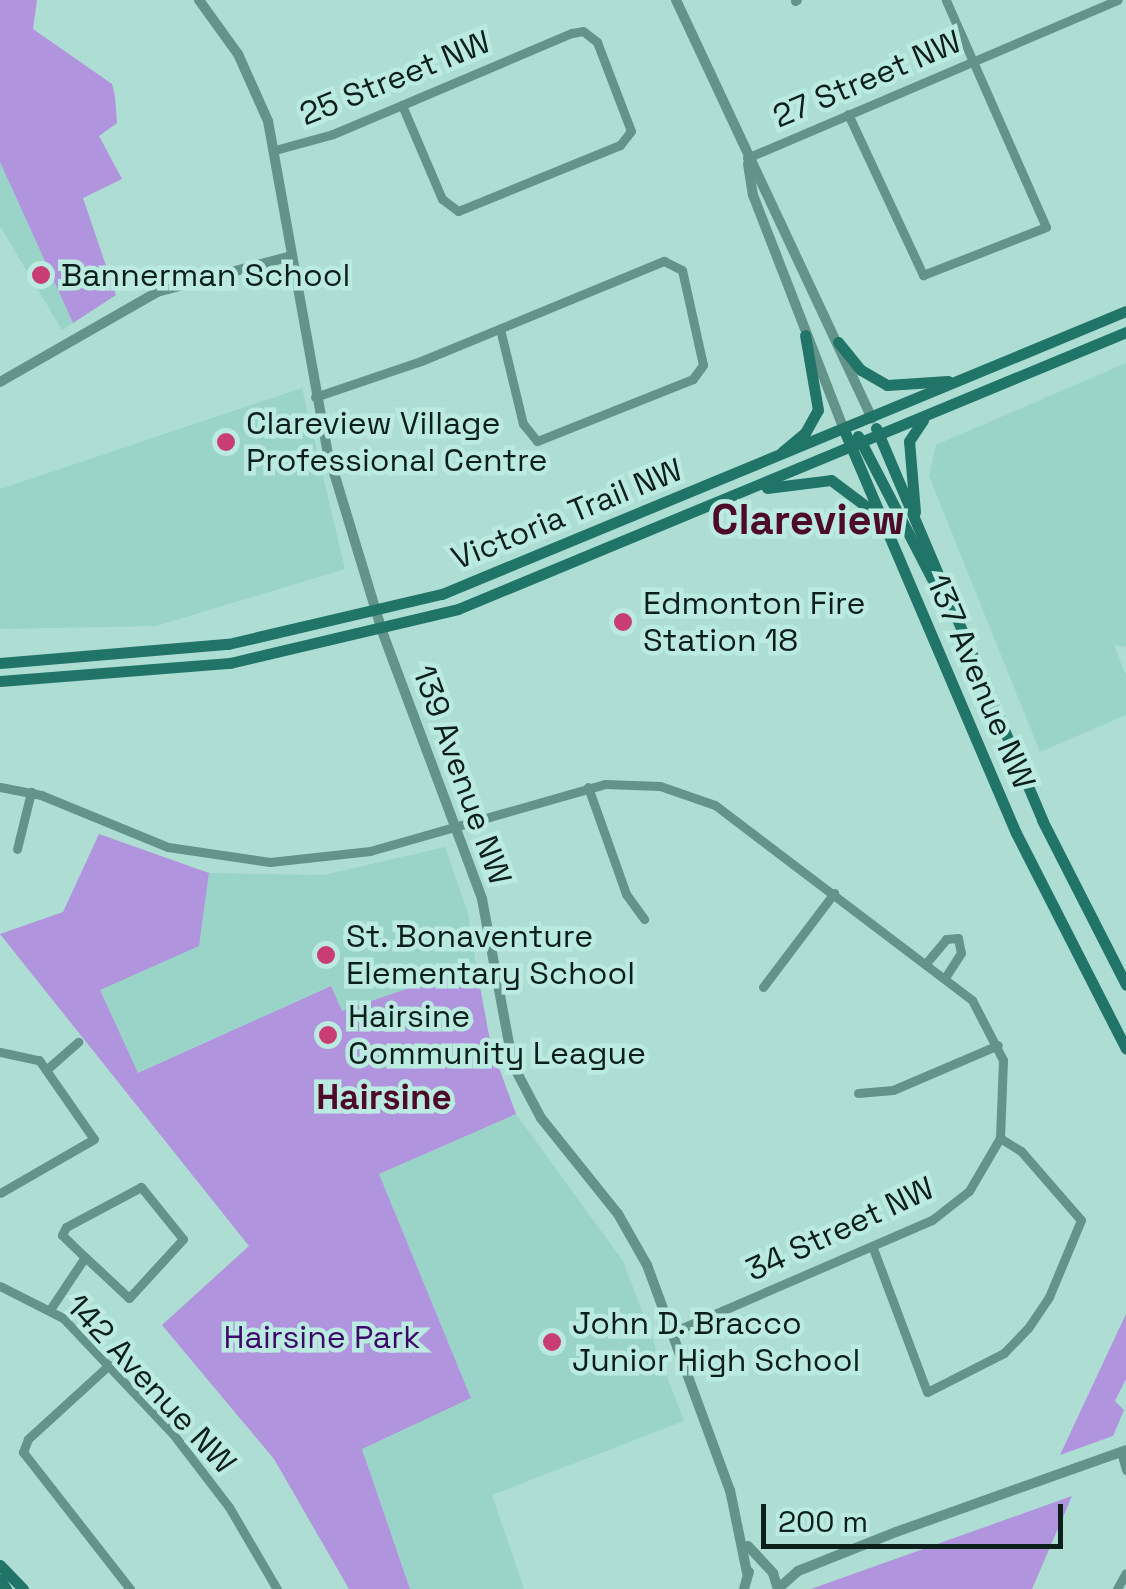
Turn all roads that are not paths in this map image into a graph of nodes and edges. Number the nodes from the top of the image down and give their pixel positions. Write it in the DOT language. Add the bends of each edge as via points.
graph roads {
  1 [pos="198,0"];
  2 [pos="676,0"];
  3 [pos="946,0"];
  4 [pos="1118,0"];
  5 [pos="972,62"];
  6 [pos="402,104"];
  7 [pos="848,114"];
  8 [pos="275,150"];
  9 [pos="747,158"];
  10 [pos="291,256"];
  11 [pos="1126,311"];
  12 [pos="500,329"];
  13 [pos="1126,332"];
  14 [pos="805,334"];
  15 [pos="838,342"];
  16 [pos="962,380"];
  17 [pos="0,382"];
  18 [pos="315,397"];
  19 [pos="927,415"];
  20 [pos="872,418"];
  21 [pos="844,430"];
  22 [pos="879,436"];
  23 [pos="857,445"];
  24 [pos="771,461"];
  25 [pos="743,493"];
  26 [pos="881,519"];
  27 [pos="916,526"];
  28 [pos="376,614"];
  29 [pos="382,631"];
  30 [pos="962,636"];
  31 [pos="0,663"];
  32 [pos="0,681"];
  33 [pos="588,787"];
  34 [pos="0,788"];
  35 [pos="30,792"];
  36 [pos="456,825"];
  37 [pos="16,849"];
  38 [pos="834,894"];
  39 [pos="644,919"];
  40 [pos="927,962"];
  41 [pos="946,976"];
  42 [pos="1126,985"];
  43 [pos="763,987"];
  44 [pos="78,1042"];
  45 [pos="998,1046"];
  46 [pos="1126,1049"];
  47 [pos="0,1052"];
  48 [pos="46,1070"];
  49 [pos="858,1094"];
  50 [pos="1000,1138"];
  51 [pos="0,1193"];
  52 [pos="872,1246"];
  53 [pos="85,1256"];
  54 [pos="0,1286"];
  55 [pos="51,1308"];
  56 [pos="672,1332"];
  57 [pos="109,1365"];
  58 [pos="1124,1450"];
  59 [pos="1126,1470"];
  60 [pos="744,1542"];
  61 [pos="0,1565"];
  62 [pos="771,1571"];
  63 [pos="798,1571"];
  64 [pos="1126,1573"];
  65 [pos="0,1579"];
  66 [pos="745,1580"];
  67 [pos="6,1589"];
  68 [pos="23,1589"];
  69 [pos="130,1589"];
  70 [pos="278,1589"];
  71 [pos="732,1589"];
  72 [pos="778,1589"];
  73 [pos="1117,1589"];
  1 -- 8 [label="street, 139 Avenue NW" via="248,72"];
  2 -- 9 [label="street, 137 Avenue NW"];
  3 -- 5 [label="street"];
  4 -- 5 [label="street, 27 Street NW"];
  5 -- 7 [label="street, 27 Street NW"];
  5 -- 7 [label="street" via="1046,227 922,276"];
  6 -- 6 [label="street, 25 Street NW" via="451,209 464,210 630,135 630,120 589,32 572,33"];
  6 -- 8 [label="street, 25 Street NW"];
  7 -- 9 [label="street, 27 Street NW"];
  8 -- 10 [label="street, 139 Avenue NW"];
  9 -- 14 [label="street, 137 Avenue NW" via="753,195"];
  9 -- 15 [label="street, 137 Avenue NW" via="768,188"];
  10 -- 17 [label="street" via="157,292"];
  10 -- 18 [label="street, 139 Avenue NW"];
  11 -- 16 [label="main road, Victoria Trail NW"];
  12 -- 12 [label="street" via="522,424 533,440 548,440 693,379 703,365 676,262 658,262"];
  12 -- 18 [label="street"];
  13 -- 19 [label="main road, Victoria Trail NW"];
  14 -- 21 [label="street, 137 Avenue NW"];
  14 -- 24 [label="main road" via="818,410 806,433"];
  15 -- 16 [label="main road" via="861,370 888,385"];
  15 -- 20 [label="street, 137 Avenue NW"];
  16 -- 20 [label="main road, Victoria Trail NW"];
  18 -- 28 [label="street, 139 Avenue NW"];
  19 -- 22 [label="main road, Victoria Trail NW"];
  19 -- 27 [label="main road" via="909,441"];
  20 -- 21 [label="main road, Victoria Trail NW"];
  20 -- 22 [label="main road, 137 Avenue NW"];
  21 -- 23 [label="main road"];
  21 -- 24 [label="main road, Victoria Trail NW"];
  22 -- 23 [label="main road, Victoria Trail NW"];
  22 -- 27 [label="main road, 137 Avenue NW"];
  23 -- 25 [label="main road, Victoria Trail NW"];
  23 -- 26 [label="main road, 137 Avenue NW"];
  23 -- 30 [label="main road"];
  24 -- 28 [label="main road, Victoria Trail NW" via="490,578"];
  25 -- 26 [label="main road" via="831,480"];
  25 -- 29 [label="main road, Victoria Trail NW" via="504,592"];
  26 -- 46 [label="main road, 137 Avenue NW" via="1016,833"];
  27 -- 30 [label="main road, 137 Avenue NW"];
  28 -- 29 [label="street, 139 Avenue NW"];
  28 -- 31 [label="main road, Victoria Trail NW" via="178,651"];
  29 -- 32 [label="main road, Victoria Trail NW" via="230,663"];
  29 -- 36 [label="street, 139 Avenue NW"];
  30 -- 42 [label="main road, 137 Avenue NW" via="1042,820"];
  33 -- 36 [label="street"];
  33 -- 38 [label="street" via="645,784 697,798"];
  33 -- 39 [label="street" via="626,894"];
  34 -- 35 [label="street"];
  35 -- 36 [label="street" via="142,839 248,861 347,856"];
  35 -- 37 [label="street"];
  36 -- 56 [label="street, 139 Avenue NW" via="487,917 518,1076 541,1118 634,1238"];
  38 -- 40 [label="street"];
  38 -- 43 [label="street"];
  40 -- 41 [label="street"];
  40 -- 41 [label="street" via="946,939 958,938 961,953"];
  41 -- 45 [label="street" via="981,1011"];
  44 -- 48 [label="street"];
  45 -- 49 [label="street" via="892,1090"];
  45 -- 50 [label="street" via="1006,1090"];
  47 -- 48 [label="street" via="29,1056"];
  48 -- 51 [label="street" via="94,1139"];
  50 -- 52 [label="street, 34 Street NW" via="955,1204"];
  50 -- 52 [label="street" via="1021,1151 1081,1220 1028,1328 1004,1354 926,1392"];
  52 -- 56 [label="street, 34 Street NW"];
  53 -- 53 [label="street" via="129,1298 183,1239 140,1188 66,1226 62,1235"];
  53 -- 55 [label="street"];
  54 -- 55 [label="street, 142 Avenue NW"];
  55 -- 57 [label="street, 142 Avenue NW"];
  56 -- 60 [label="street, 139 Avenue NW"];
  57 -- 69 [label="street" via="28,1439 23,1452"];
  57 -- 70 [label="street, 142 Avenue NW" via="208,1478"];
  58 -- 59 [label="street"];
  58 -- 63 [label="street"];
  60 -- 62 [label="street, 139 Avenue NW"];
  60 -- 66 [label="street, 139 Avenue NW"];
  61 -- 68 [label="main road"];
  62 -- 63 [label="street"];
  62 -- 66 [label="street"];
  62 -- 72 [label="street"];
  63 -- 72 [label="street"];
  64 -- 73 [label="street"];
  65 -- 67 [label="main road"];
  66 -- 71 [label="street"];
}
